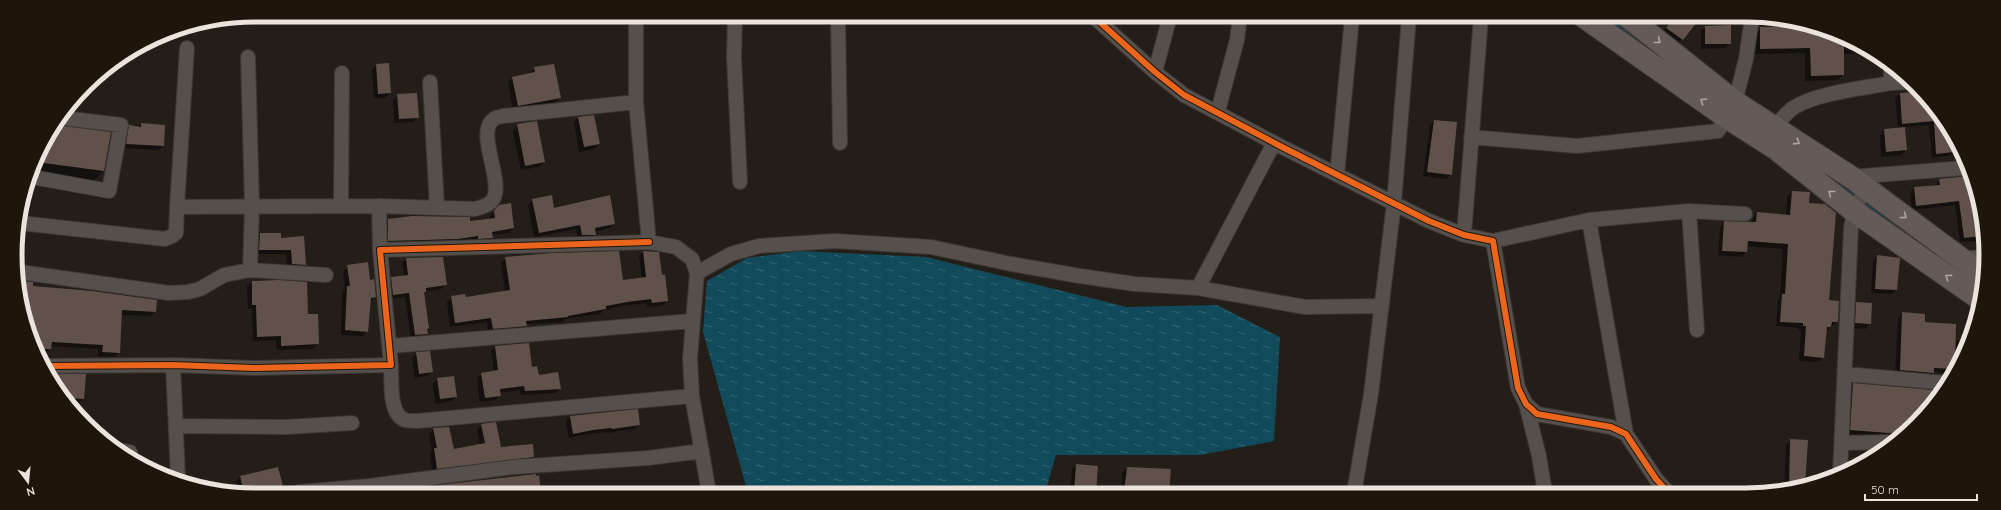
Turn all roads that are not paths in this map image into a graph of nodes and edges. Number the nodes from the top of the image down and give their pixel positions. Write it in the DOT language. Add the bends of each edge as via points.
graph roads {
  1 [pos="636,22"];
  2 [pos="735,22"];
  3 [pos="838,22"];
  4 [pos="1100,22"];
  5 [pos="1168,22"];
  6 [pos="1239,22"];
  7 [pos="1351,22"];
  8 [pos="1409,22"];
  9 [pos="1481,22"];
  10 [pos="1592,22"];
  11 [pos="1634,22"];
  12 [pos="1751,22"];
  13 [pos="187,48"];
  14 [pos="248,57"];
  15 [pos="1155,72"];
  16 [pos="342,74"];
  17 [pos="1891,76"];
  18 [pos="430,82"];
  19 [pos="636,102"];
  20 [pos="1730,109"];
  21 [pos="1218,111"];
  22 [pos="66,118"];
  23 [pos="1774,128"];
  24 [pos="1471,137"];
  25 [pos="840,142"];
  26 [pos="1274,143"];
  27 [pos="1962,169"];
  28 [pos="1337,175"];
  29 [pos="35,178"];
  30 [pos="740,182"];
  31 [pos="1858,196"];
  32 [pos="1394,203"];
  33 [pos="252,206"];
  34 [pos="341,206"];
  35 [pos="379,206"];
  36 [pos="437,206"];
  37 [pos="177,207"];
  38 [pos="1689,211"];
  39 [pos="1745,214"];
  40 [pos="1589,220"];
  41 [pos="24,223"];
  42 [pos="1464,235"];
  43 [pos="649,242"];
  44 [pos="1493,242"];
  45 [pos="380,250"];
  46 [pos="1979,257"];
  47 [pos="1960,259"];
  48 [pos="250,270"];
  49 [pos="22,272"];
  50 [pos="698,273"];
  51 [pos="1979,273"];
  52 [pos="326,275"];
  53 [pos="1198,288"];
  54 [pos="1976,295"];
  55 [pos="1382,306"];
  56 [pos="692,321"];
  57 [pos="1697,330"];
  58 [pos="390,346"];
  59 [pos="391,364"];
  60 [pos="174,365"];
  61 [pos="50,366"];
  62 [pos="1844,374"];
  63 [pos="1941,383"];
  64 [pos="692,396"];
  65 [pos="1526,404"];
  66 [pos="352,423"];
  67 [pos="176,426"];
  68 [pos="1626,434"];
  69 [pos="1885,442"];
  70 [pos="1842,443"];
  71 [pos="702,451"];
  72 [pos="1840,468"];
  73 [pos="178,475"];
  74 [pos="345,488"];
  75 [pos="708,488"];
  76 [pos="1355,488"];
  77 [pos="1543,488"];
  78 [pos="1664,488"];
  1 -- 19 [label="street"];
  2 -- 30 [label="street"];
  3 -- 25 [label="street"];
  4 -- 15 [label="street"];
  5 -- 15 [label="street"];
  6 -- 21 [label="street"];
  7 -- 28 [label="street"];
  8 -- 32 [label="street"];
  9 -- 24 [label="street"];
  20 -- 10 [label="main road, one-way"];
  11 -- 20 [label="main road, one-way"];
  12 -- 20 [label="street" via="1746,60"];
  13 -- 37 [label="street"];
  14 -- 33 [label="street"];
  15 -- 21 [label="street" via="1184,95"];
  16 -- 34 [label="street"];
  17 -- 23 [label="street" via="1800,104 1788,112"];
  18 -- 36 [label="street"];
  19 -- 36 [label="street" via="493,119 488,126 487,136 495,184 491,202 475,209"];
  19 -- 43 [label="street"];
  20 -- 23 [label="main road"];
  20 -- 24 [label="street" via="1718,131 1577,146"];
  31 -- 20 [label="main road, one-way" via="1775,148"];
  21 -- 26 [label="street"];
  22 -- 29 [label="street" via="121,124 109,191"];
  23 -- 31 [label="main road, one-way"];
  24 -- 42 [label="street"];
  26 -- 28 [label="street"];
  26 -- 53 [label="street"];
  27 -- 31 [label="street"];
  28 -- 32 [label="street"];
  31 -- 47 [label="main road, one-way"];
  54 -- 31 [label="main road, one-way"];
  31 -- 62 [label="street" via="1851,228"];
  32 -- 42 [label="street"];
  32 -- 55 [label="street"];
  33 -- 34 [label="street"];
  33 -- 37 [label="street"];
  33 -- 48 [label="street"];
  34 -- 35 [label="street"];
  35 -- 36 [label="street"];
  35 -- 45 [label="street"];
  37 -- 41 [label="street" via="176,233 165,239"];
  38 -- 39 [label="street"];
  38 -- 40 [label="street"];
  38 -- 57 [label="street"];
  40 -- 44 [label="street"];
  40 -- 68 [label="street"];
  42 -- 44 [label="street"];
  43 -- 45 [label="street"];
  43 -- 50 [label="street" via="676,247 692,259"];
  44 -- 65 [label="street" via="1518,388"];
  45 -- 58 [label="street"];
  46 -- 47 [label="street"];
  47 -- 51 [label="main road"];
  48 -- 49 [label="street" via="224,275 200,289 169,293"];
  48 -- 52 [label="street"];
  50 -- 53 [label="street" via="731,254 759,246 835,241 931,247 1011,264 1135,284"];
  50 -- 56 [label="street"];
  53 -- 55 [label="street" via="1305,307"];
  55 -- 76 [label="street" via="1371,394"];
  56 -- 58 [label="street"];
  56 -- 64 [label="street"];
  58 -- 59 [label="street"];
  59 -- 60 [label="street" via="254,368"];
  59 -- 64 [label="street" via="395,412 404,419 417,421"];
  60 -- 61 [label="street"];
  60 -- 67 [label="street"];
  62 -- 63 [label="street"];
  62 -- 70 [label="street"];
  64 -- 71 [label="street"];
  65 -- 68 [label="street" via="1537,414 1611,427"];
  65 -- 77 [label="street" via="1539,456"];
  66 -- 67 [label="street" via="286,427"];
  67 -- 73 [label="street"];
  68 -- 78 [label="street"];
  69 -- 70 [label="street"];
  70 -- 72 [label="street"];
  71 -- 74 [label="street" via="648,458 514,467"];
  71 -- 75 [label="street"];
}
